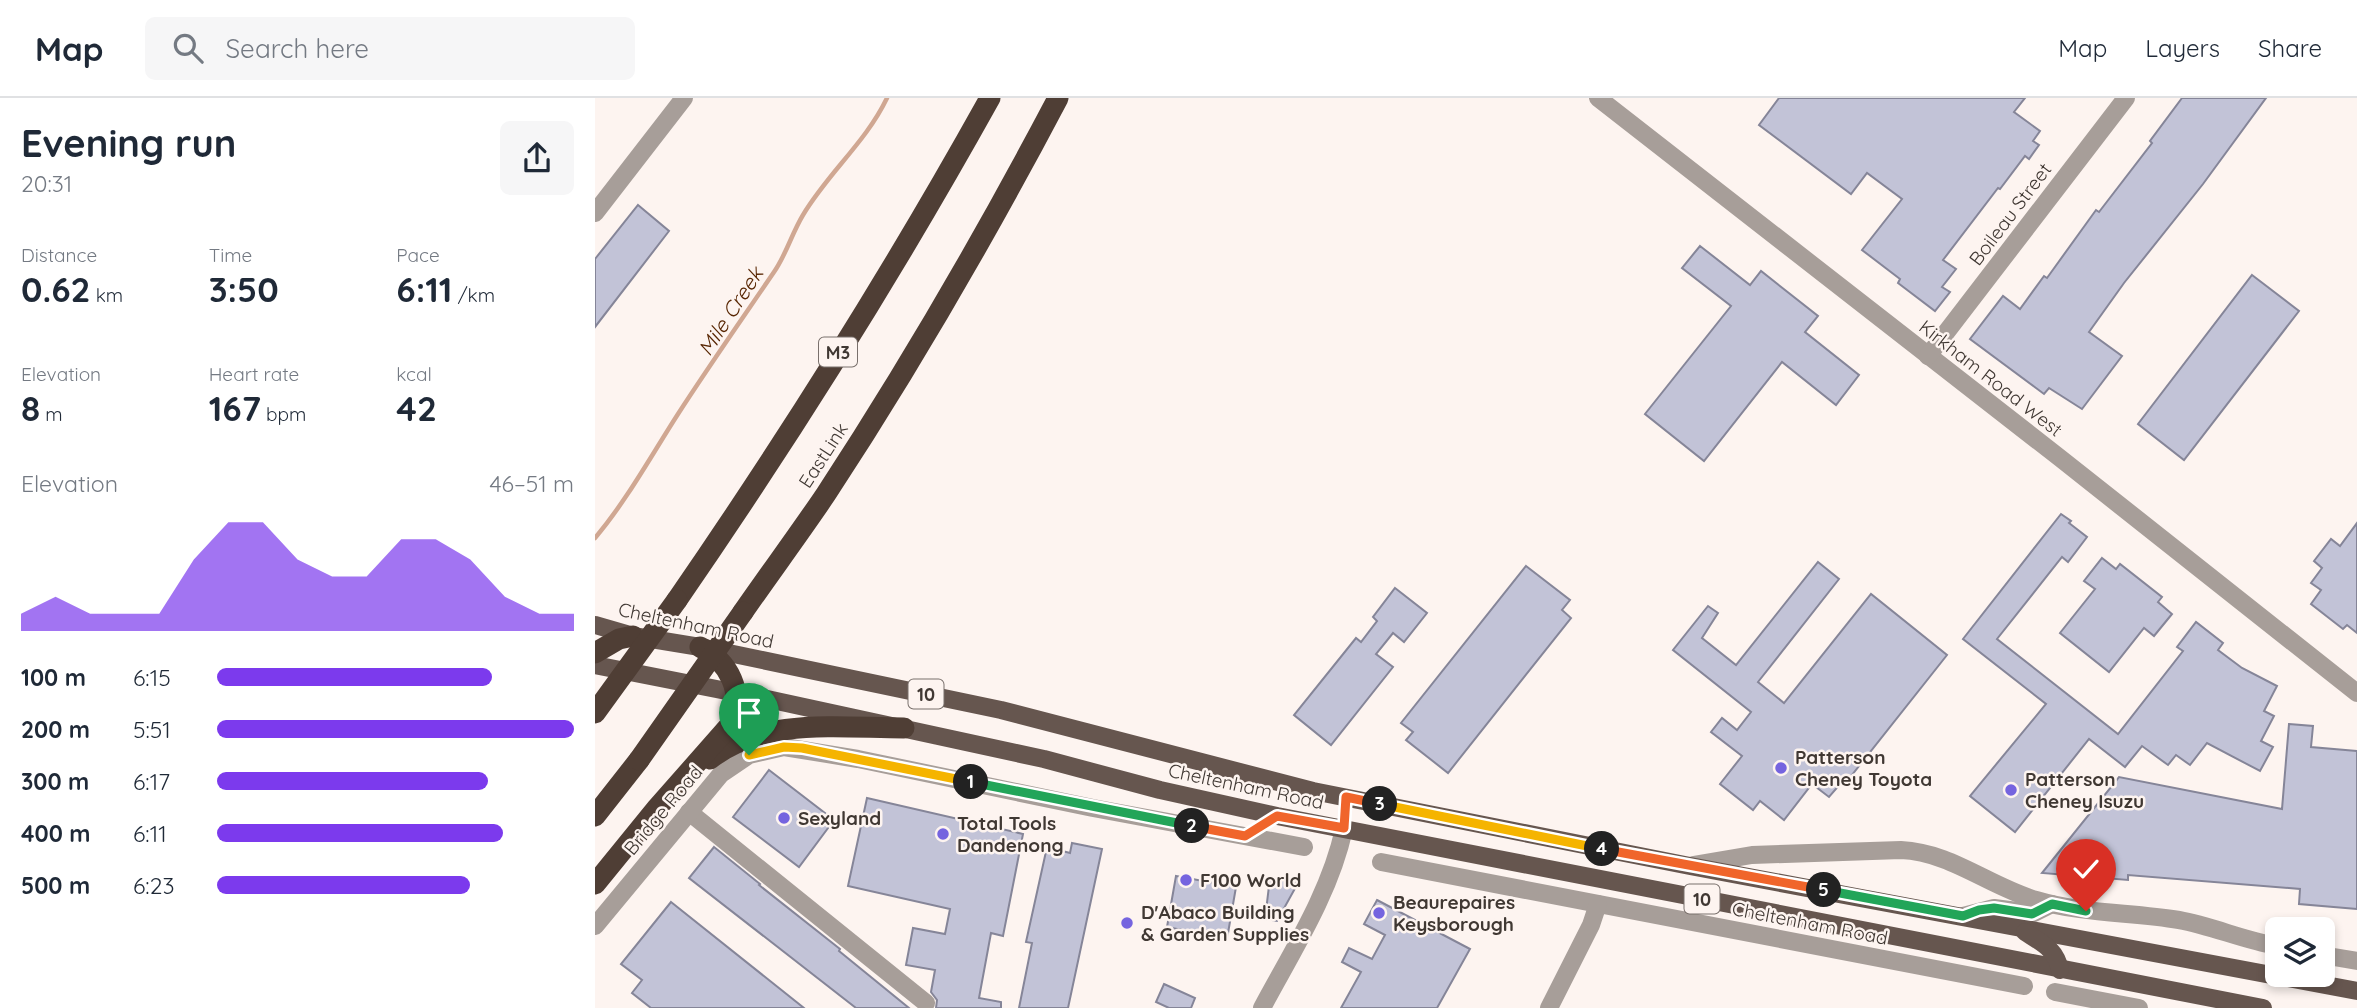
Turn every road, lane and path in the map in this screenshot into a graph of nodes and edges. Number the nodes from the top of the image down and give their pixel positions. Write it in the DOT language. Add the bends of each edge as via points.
graph roads {
  1 [pos="684,98"];
  2 [pos="990,98"];
  3 [pos="1060,98"];
  4 [pos="1598,98"];
  5 [pos="2126,98"];
  6 [pos="595,213"];
  7 [pos="1928,356"];
  8 [pos="595,625"];
  9 [pos="633,636"];
  10 [pos="700,647"];
  11 [pos="595,653"];
  12 [pos="595,665"];
  13 [pos="735,692"];
  14 [pos="2357,693"];
  15 [pos="595,713"];
  16 [pos="828,728"];
  17 [pos="904,728"];
  18 [pos="858,759"];
  19 [pos="1346,797"];
  20 [pos="657,808"];
  21 [pos="689,812"];
  22 [pos="595,816"];
  23 [pos="1277,816"];
  24 [pos="1344,828"];
  25 [pos="1245,836"];
  26 [pos="1304,847"];
  27 [pos="1441,848"];
  28 [pos="1381,862"];
  29 [pos="1690,866"];
  30 [pos="1456,876"];
  31 [pos="595,884"];
  32 [pos="1598,904"];
  33 [pos="2052,904"];
  34 [pos="1963,916"];
  35 [pos="595,926"];
  36 [pos="2019,928"];
  37 [pos="2265,942"];
  38 [pos="2335,957"];
  39 [pos="2357,961"];
  40 [pos="2060,970"];
  41 [pos="2024,986"];
  42 [pos="2357,991"];
  43 [pos="2054,1000"];
  44 [pos="926,1003"];
  45 [pos="1262,1008"];
  46 [pos="1549,1008"];
  47 [pos="2139,1008"];
  48 [pos="2263,1008"];
  1 -- 6 [label="street"];
  2 -- 15 [label="highway, M3, bridge" via="860,317 719,540"];
  3 -- 22 [label="highway, EastLink, bridge" via="825,495"];
  4 -- 7 [label="street, Kirkham Road West"];
  5 -- 7 [label="street, Boileau Street"];
  7 -- 14 [label="street, Kirkham Road West"];
  8 -- 9 [label="main road, Cheltenham Road / 10"];
  9 -- 10 [label="main road, Cheltenham Road / 10"];
  9 -- 11 [label="highway"];
  10 -- 13 [label="highway" via="721,662"];
  10 -- 19 [label="main road, Cheltenham Road / 10" via="1001,710"];
  12 -- 13 [label="main road, Cheltenham Road / 10"];
  13 -- 17 [label="main road, Cheltenham Road / 10"];
  13 -- 20 [label="highway" via="736,713 731,724"];
  16 -- 17 [label="highway"];
  16 -- 18 [label="street"];
  16 -- 20 [label="highway" via="777,730 735,743 711,758"];
  17 -- 23 [label="main road, Cheltenham Road / 10"];
  18 -- 21 [label="street, Bridge Road" via="784,747 767,749 741,759 722,774"];
  18 -- 25 [label="street"];
  19 -- 24 [label="main road"];
  19 -- 29 [label="main road, Cheltenham Road / 10"];
  20 -- 31 [label="highway"];
  21 -- 35 [label="street, Bridge Road"];
  21 -- 44 [label="street"];
  23 -- 24 [label="main road, Cheltenham Road / 10"];
  23 -- 25 [label="street"];
  24 -- 27 [label="main road, Cheltenham Road / 10"];
  24 -- 45 [label="street" via="1329,882"];
  25 -- 26 [label="street"];
  27 -- 30 [label="street"];
  27 -- 40 [label="main road, Cheltenham Road / 10"];
  28 -- 30 [label="street, Cheltenham Road"];
  29 -- 33 [label="street, Cheltenham Road" via="1752,855 1922,852 2008,891"];
  29 -- 34 [label="main road, Cheltenham Road / 10"];
  30 -- 32 [label="street, Cheltenham Road"];
  32 -- 41 [label="street, Cheltenham Road"];
  32 -- 46 [label="street"];
  33 -- 34 [label="street" via="2032,914 1994,908"];
  33 -- 37 [label="street, Cheltenham Road" via="2178,920"];
  34 -- 36 [label="main road, Cheltenham Road / 10"];
  36 -- 40 [label="main road" via="2052,950"];
  36 -- 42 [label="main road, Cheltenham Road / 10"];
  38 -- 39 [label="street"];
  40 -- 43 [label="street"];
  40 -- 48 [label="main road, Cheltenham Road / 10"];
  43 -- 47 [label="street"];
}
